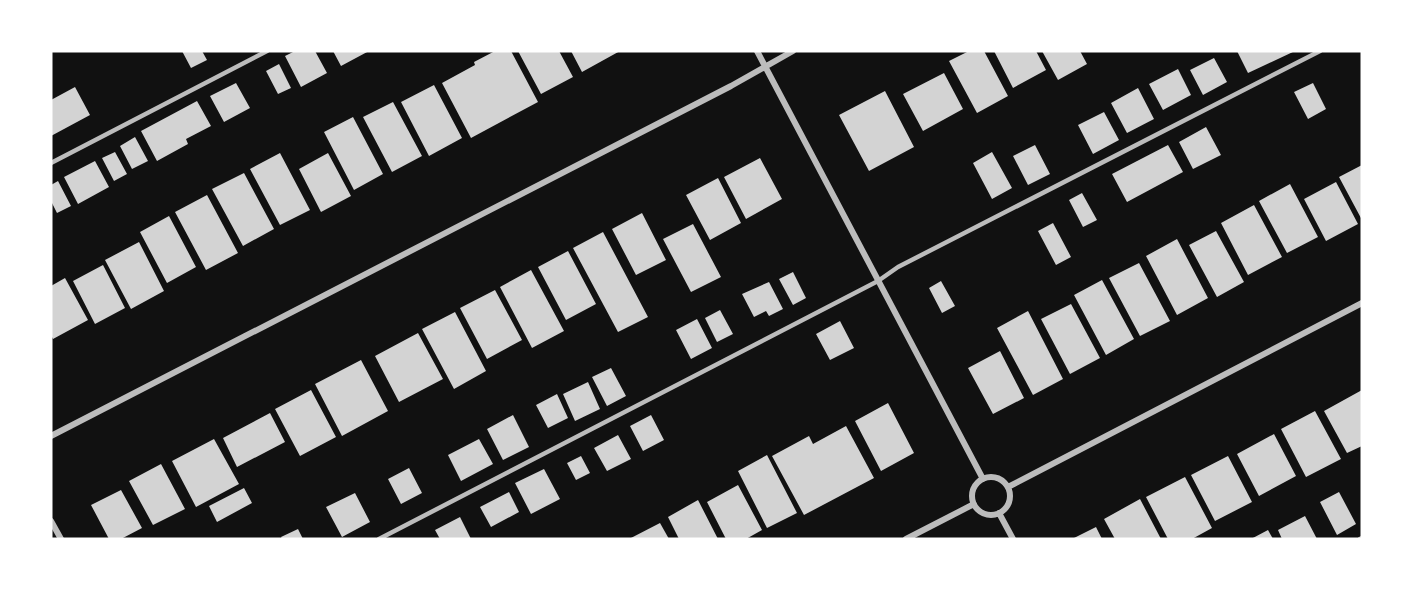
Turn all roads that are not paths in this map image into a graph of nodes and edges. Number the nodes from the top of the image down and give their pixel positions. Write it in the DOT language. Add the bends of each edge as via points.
graph roads {
  1 [pos="267,51"];
  2 [pos="757,51"];
  3 [pos="793,51"];
  4 [pos="1320,51"];
  5 [pos="765,66"];
  6 [pos="51,163"];
  7 [pos="878,281"];
  8 [pos="1362,303"];
  9 [pos="51,436"];
  10 [pos="983,479"];
  11 [pos="1008,487"];
  12 [pos="974,504"];
  13 [pos="999,513"];
  14 [pos="51,521"];
  15 [pos="61,539"];
  16 [pos="379,539"];
  17 [pos="906,539"];
  18 [pos="1013,539"];
  1 -- 6 [label="lane"];
  2 -- 5 [label="street"];
  3 -- 5 [label="street"];
  4 -- 7 [label="lane" via="898,267"];
  5 -- 7 [label="street"];
  5 -- 9 [label="street"];
  7 -- 10 [label="street"];
  7 -- 16 [label="lane"];
  8 -- 11 [label="street"];
  10 -- 11 [label="street" via="1000,478"];
  10 -- 12 [label="street" via="974,487"];
  11 -- 13 [label="street" via="1008,504"];
  12 -- 13 [label="street" via="982,512"];
  12 -- 17 [label="street"];
  13 -- 18 [label="street"];
  14 -- 15 [label="street"];
}
